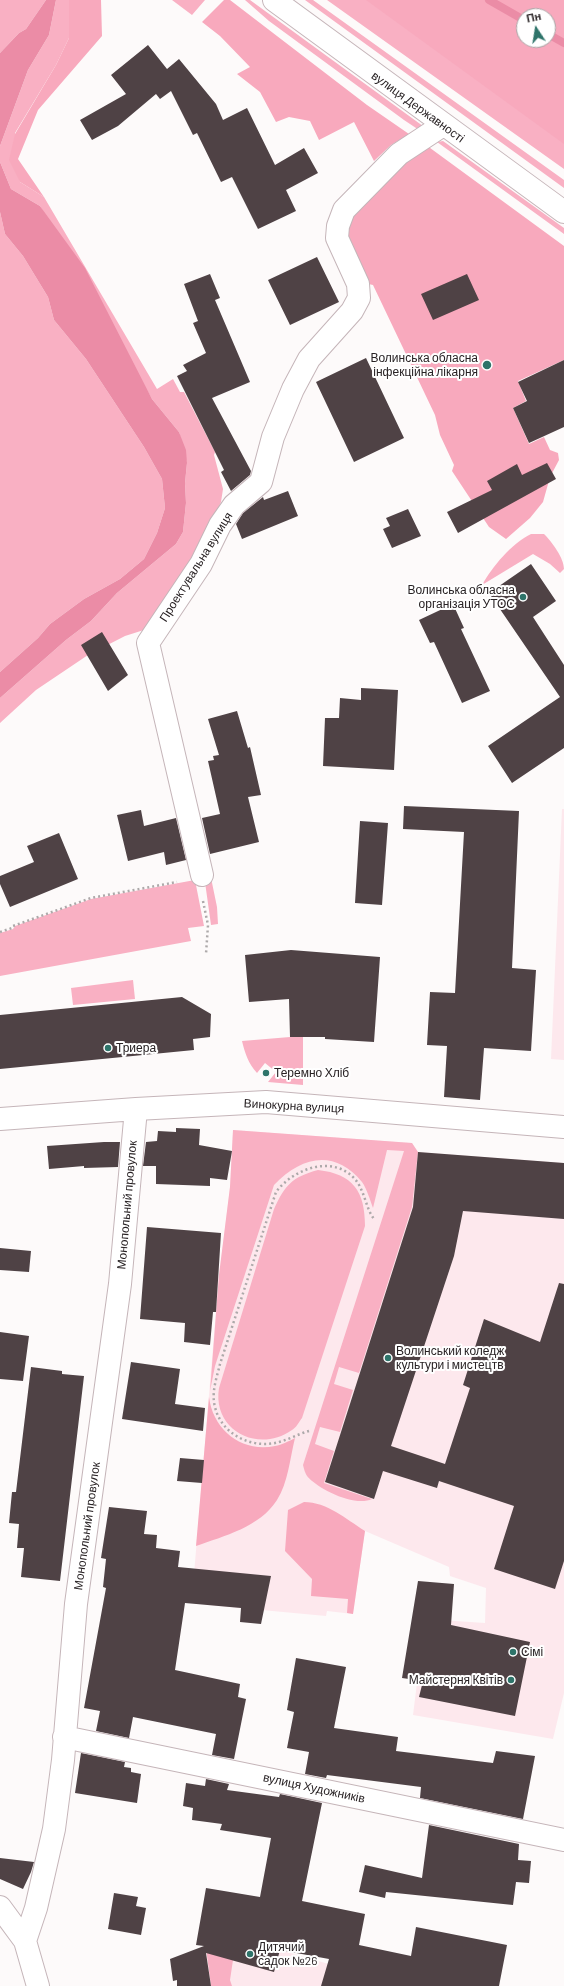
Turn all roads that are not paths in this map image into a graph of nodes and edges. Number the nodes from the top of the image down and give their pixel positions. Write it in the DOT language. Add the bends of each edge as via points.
graph roads {
  1 [pos="274,0"];
  2 [pos="442,125"];
  3 [pos="564,212"];
  4 [pos="196,883"];
  5 [pos="136,1109"];
  6 [pos="0,1119"];
  7 [pos="564,1127"];
  8 [pos="64,1737"];
  9 [pos="564,1840"];
  10 [pos="0,1907"];
  11 [pos="25,1941"];
  12 [pos="38,1986"];
  1 -- 2 [label="street, вулиця Державності"];
  2 -- 3 [label="street, вулиця Державності"];
  2 -- 4 [label="street, Проектувальна вулиця" via="399,154 344,210 337,238 358,284 359,298 352,311 309,359 273,437 261,482 234,505 220,525 201,564 148,643"];
  5 -- 6 [label="street, Винокурна вулиця"];
  5 -- 7 [label="street, Винокурна вулиця" via="266,1102"];
  5 -- 8 [label="street, Монопольний провулок" via="120,1284 76,1604"];
  8 -- 9 [label="street, вулиця Художників"];
  8 -- 11 [label="street, Монопольний провулок" via="54,1829 36,1908"];
  10 -- 11 [label="street"];
  11 -- 12 [label="street"];
}
